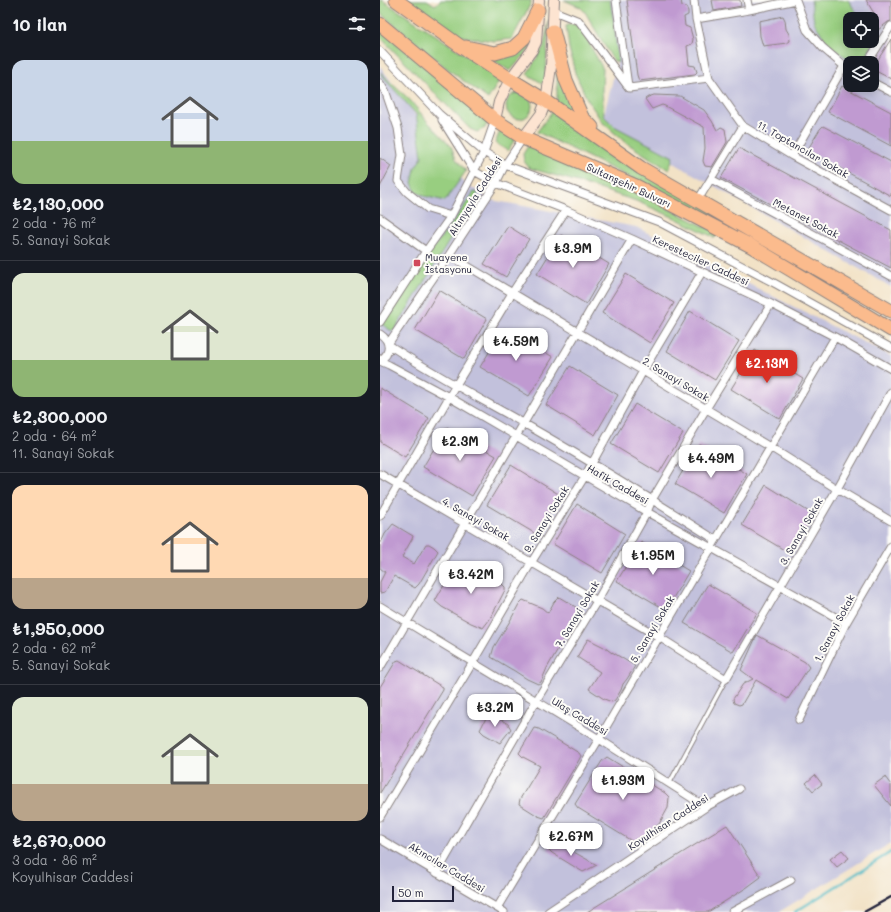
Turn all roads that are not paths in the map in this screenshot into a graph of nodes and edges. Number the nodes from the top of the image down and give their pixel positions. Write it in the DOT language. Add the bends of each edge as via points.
graph roads {
  1 [pos="396,0"];
  2 [pos="554,0"];
  3 [pos="616,0"];
  4 [pos="694,0"];
  5 [pos="747,0"];
  6 [pos="796,0"];
  7 [pos="539,5"];
  8 [pos="749,10"];
  9 [pos="554,11"];
  10 [pos="696,19"];
  11 [pos="380,24"];
  12 [pos="891,26"];
  13 [pos="553,31"];
  14 [pos="460,46"];
  15 [pos="380,51"];
  16 [pos="872,56"];
  17 [pos="843,65"];
  18 [pos="843,74"];
  19 [pos="708,78"];
  20 [pos="510,80"];
  21 [pos="380,83"];
  22 [pos="879,86"];
  23 [pos="629,88"];
  24 [pos="891,92"];
  25 [pos="546,101"];
  26 [pos="439,114"];
  27 [pos="495,120"];
  28 [pos="743,126"];
  29 [pos="524,138"];
  30 [pos="612,147"];
  31 [pos="484,152"];
  32 [pos="792,156"];
  33 [pos="506,166"];
  34 [pos="474,171"];
  35 [pos="711,179"];
  36 [pos="496,183"];
  37 [pos="698,200"];
  38 [pos="566,210"];
  39 [pos="891,210"];
  40 [pos="451,216"];
  41 [pos="380,218"];
  42 [pos="632,239"];
  43 [pos="426,251"];
  44 [pos="449,255"];
  45 [pos="702,272"];
  46 [pos="891,276"];
  47 [pos="512,293"];
  48 [pos="771,304"];
  49 [pos="891,311"];
  50 [pos="380,322"];
  51 [pos="891,330"];
  52 [pos="578,332"];
  53 [pos="380,334"];
  54 [pos="835,337"];
  55 [pos="388,345"];
  56 [pos="891,348"];
  57 [pos="380,361"];
  58 [pos="891,369"];
  59 [pos="643,371"];
  60 [pos="456,385"];
  61 [pos="891,392"];
  62 [pos="449,397"];
  63 [pos="706,408"];
  64 [pos="525,424"];
  65 [pos="516,436"];
  66 [pos="770,447"];
  67 [pos="592,463"];
  68 [pos="380,474"];
  69 [pos="585,476"];
  70 [pos="398,485"];
  71 [pos="837,489"];
  72 [pos="652,500"];
  73 [pos="647,512"];
  74 [pos="380,516"];
  75 [pos="891,521"];
  76 [pos="464,524"];
  77 [pos="716,540"];
  78 [pos="891,546"];
  79 [pos="712,548"];
  80 [pos="531,563"];
  81 [pos="781,586"];
  82 [pos="597,601"];
  83 [pos="380,606"];
  84 [pos="407,622"];
  85 [pos="846,623"];
  86 [pos="659,637"];
  87 [pos="473,662"];
  88 [pos="380,668"];
  89 [pos="726,679"];
  90 [pos="536,701"];
  91 [pos="798,720"];
  92 [pos="599,739"];
  93 [pos="669,784"];
  94 [pos="739,790"];
  95 [pos="706,808"];
  96 [pos="380,817"];
  97 [pos="380,839"];
  98 [pos="437,873"];
  99 [pos="791,880"];
  100 [pos="500,910"];
  101 [pos="548,912"];
  102 [pos="732,912"];
  1 -- 14 [label="highway, Sultanşehir Bulvarı"];
  2 -- 9 [label="street"];
  3 -- 23 [label="street"];
  4 -- 10 [label="street, 11. Toptancılar Sokak"];
  5 -- 8 [label="street"];
  6 -- 8 [label="street"];
  6 -- 17 [label="street" via="807,30"];
  7 -- 14 [label="highway" via="524,38 512,48 495,53"];
  7 -- 20 [label="street" via="536,42"];
  8 -- 10 [label="street"];
  9 -- 13 [label="street"];
  9 -- 23 [label="street" via="579,21"];
  10 -- 19 [label="street, 11. Toptancılar Sokak"];
  11 -- 27 [label="highway, Sultanşehir Bulvarı"];
  12 -- 16 [label="street"];
  13 -- 25 [label="street"];
  13 -- 30 [label="highway" via="566,80 582,117"];
  14 -- 20 [label="highway, Sultanşehir Bulvarı"];
  15 -- 26 [label="street"];
  18 -- 32 [label="street"];
  19 -- 23 [label="street"];
  19 -- 28 [label="street, 11. Toptancılar Sokak"];
  20 -- 25 [label="highway, Sultanşehir Bulvarı"];
  20 -- 27 [label="street" via="499,102"];
  21 -- 40 [label="street" via="398,128 402,155 398,181 407,192 428,208"];
  22 -- 24 [label="street"];
  25 -- 29 [label="street" via="541,114"];
  25 -- 30 [label="highway, Sultanşehir Bulvarı"];
  26 -- 31 [label="street"];
  26 -- 34 [label="street"];
  27 -- 29 [label="highway, Sultanşehir Bulvarı"];
  27 -- 31 [label="street, Altınyayla Caddesi"];
  28 -- 32 [label="street, 11. Toptancılar Sokak"];
  28 -- 35 [label="street"];
  29 -- 33 [label="street, Altınyayla Caddesi"];
  29 -- 51 [label="highway, Sultanşehir Bulvarı" via="636,186 750,246"];
  30 -- 37 [label="highway, Sultanşehir Bulvarı" via="641,168"];
  31 -- 33 [label="street"];
  31 -- 34 [label="street, Altınyayla Caddesi"];
  32 -- 39 [label="street, 11. Toptancılar Sokak"];
  33 -- 36 [label="street, Altınyayla Caddesi"];
  33 -- 56 [label="street" via="659,222"];
  34 -- 36 [label="street, Keresteciler Caddesi"];
  34 -- 40 [label="street, Altınyayla Caddesi"];
  35 -- 37 [label="street"];
  35 -- 46 [label="street, Metanet Sokak"];
  36 -- 38 [label="street, Keresteciler Caddesi"];
  36 -- 44 [label="street, Altınyayla Caddesi"];
  37 -- 49 [label="highway, Sultanşehir Bulvarı"];
  38 -- 42 [label="street, Keresteciler Caddesi"];
  38 -- 47 [label="street"];
  40 -- 43 [label="street, Altınyayla Caddesi"];
  41 -- 43 [label="street"];
  42 -- 45 [label="street, Keresteciler Caddesi"];
  42 -- 52 [label="street"];
  43 -- 50 [label="street, Altınyayla Caddesi"];
  44 -- 47 [label="street, 2. Sanayi Sokak"];
  44 -- 55 [label="street, Altınyayla Caddesi"];
  45 -- 48 [label="street, Keresteciler Caddesi"];
  45 -- 59 [label="street, 9. Sanayi Sokak"];
  47 -- 52 [label="street, 2. Sanayi Sokak"];
  47 -- 60 [label="street"];
  48 -- 54 [label="street, Keresteciler Caddesi"];
  48 -- 63 [label="street, 7. Sanayi Sokak"];
  52 -- 59 [label="street, 2. Sanayi Sokak"];
  52 -- 64 [label="street"];
  53 -- 55 [label="street"];
  54 -- 58 [label="street, Keresteciler Caddesi"];
  54 -- 66 [label="street, 5. Sanayi Sokak"];
  55 -- 57 [label="street, Altınyayla Caddesi" via="387,355"];
  55 -- 60 [label="street, Hafik Caddesi"];
  57 -- 62 [label="street, Hafik Caddesi"];
  59 -- 63 [label="street, 2. Sanayi Sokak"];
  59 -- 67 [label="street, 9. Sanayi Sokak"];
  60 -- 62 [label="street"];
  60 -- 64 [label="street, Hafik Caddesi"];
  61 -- 71 [label="street, 3. Sanayi Sokak"];
  62 -- 65 [label="street, Hafik Caddesi"];
  62 -- 70 [label="street"];
  63 -- 66 [label="street, 2. Sanayi Sokak"];
  63 -- 72 [label="street, 7. Sanayi Sokak"];
  64 -- 65 [label="street"];
  64 -- 67 [label="street, Hafik Caddesi"];
  65 -- 69 [label="street, Hafik Caddesi"];
  65 -- 76 [label="street"];
  66 -- 71 [label="street, 2. Sanayi Sokak"];
  66 -- 77 [label="street, 5. Sanayi Sokak"];
  67 -- 69 [label="street, 9. Sanayi Sokak"];
  67 -- 72 [label="street, Hafik Caddesi"];
  68 -- 70 [label="street, 4. Sanayi Sokak"];
  69 -- 73 [label="street, Hafik Caddesi"];
  69 -- 80 [label="street, 9. Sanayi Sokak"];
  70 -- 74 [label="street"];
  70 -- 76 [label="street, 4. Sanayi Sokak"];
  71 -- 75 [label="street, 2. Sanayi Sokak"];
  71 -- 81 [label="street, 3. Sanayi Sokak"];
  72 -- 73 [label="street, 7. Sanayi Sokak"];
  72 -- 77 [label="street, Hafik Caddesi"];
  73 -- 79 [label="street, Hafik Caddesi"];
  73 -- 82 [label="street, 7. Sanayi Sokak"];
  76 -- 80 [label="street, 4. Sanayi Sokak"];
  76 -- 84 [label="street"];
  77 -- 79 [label="street, 5. Sanayi Sokak"];
  78 -- 85 [label="street, 1. Sanayi Sokak"];
  79 -- 81 [label="street, Hafik Caddesi"];
  79 -- 86 [label="street, 5. Sanayi Sokak"];
  80 -- 82 [label="street, 4. Sanayi Sokak"];
  80 -- 87 [label="street, 9. Sanayi Sokak"];
  81 -- 85 [label="street, Hafik Caddesi"];
  81 -- 89 [label="street, 3. Sanayi Sokak"];
  82 -- 86 [label="street, 4. Sanayi Sokak"];
  82 -- 90 [label="street, 7. Sanayi Sokak"];
  83 -- 84 [label="street, Ulaş Caddesi"];
  84 -- 87 [label="street, Ulaş Caddesi"];
  84 -- 88 [label="street"];
  85 -- 91 [label="street, 1. Sanayi Sokak"];
  86 -- 89 [label="street, 4. Sanayi Sokak"];
  86 -- 92 [label="street, 5. Sanayi Sokak"];
  87 -- 90 [label="street, Ulaş Caddesi"];
  87 -- 96 [label="street, 9. Sanayi Sokak"];
  89 -- 93 [label="lane"];
  90 -- 92 [label="street, Ulaş Caddesi"];
  90 -- 98 [label="street, 7. Sanayi Sokak"];
  92 -- 93 [label="street, Ulaş Caddesi"];
  92 -- 100 [label="street, 5. Sanayi Sokak"];
  93 -- 95 [label="street, Ulaş Caddesi"];
  94 -- 95 [label="street, Koyulhisar Caddesi"];
  95 -- 101 [label="street, Koyulhisar Caddesi"];
  97 -- 98 [label="street, Akıncılar Caddesi"];
  98 -- 100 [label="street, Akıncılar Caddesi"];
  99 -- 102 [label="street"];
}
